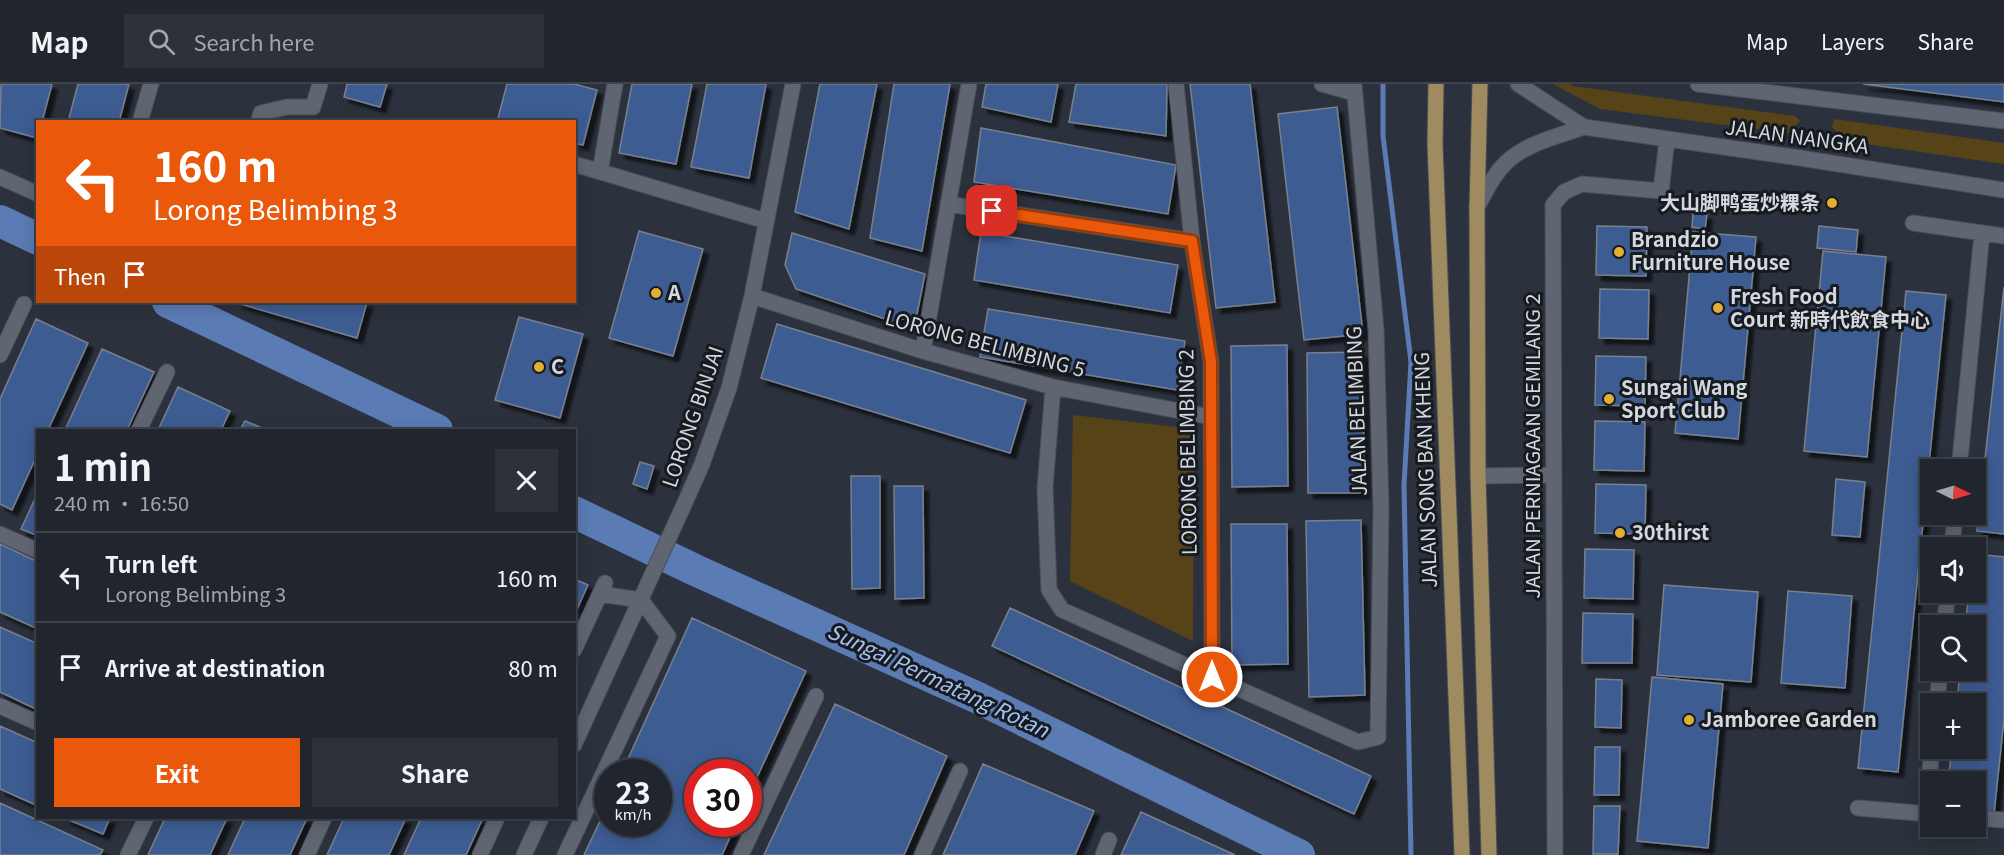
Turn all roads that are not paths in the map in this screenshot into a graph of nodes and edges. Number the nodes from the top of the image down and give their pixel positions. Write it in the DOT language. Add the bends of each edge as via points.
graph roads {
  1 [pos="151,84"];
  2 [pos="320,84"];
  3 [pos="615,84"];
  4 [pos="793,84"];
  5 [pos="969,84"];
  6 [pos="1176,84"];
  7 [pos="1322,84"];
  8 [pos="1436,84"];
  9 [pos="1480,84"];
  10 [pos="1518,84"];
  11 [pos="1698,84"];
  12 [pos="1354,88"];
  13 [pos="141,120"];
  14 [pos="259,120"];
  15 [pos="2004,121"];
  16 [pos="1584,127"];
  17 [pos="1667,139"];
  18 [pos="576,165"];
  19 [pos="600,172"];
  20 [pos="0,177"];
  21 [pos="2004,190"];
  22 [pos="36,193"];
  23 [pos="948,204"];
  24 [pos="1477,207"];
  25 [pos="766,221"];
  26 [pos="1912,223"];
  27 [pos="1982,233"];
  28 [pos="2004,236"];
  29 [pos="1192,241"];
  30 [pos="752,296"];
  31 [pos="24,304"];
  32 [pos="923,351"];
  33 [pos="0,355"];
  34 [pos="166,372"];
  35 [pos="1053,387"];
  36 [pos="1211,417"];
  37 [pos="139,429"];
  38 [pos="1960,459"];
  39 [pos="1554,475"];
  40 [pos="1478,476"];
  41 [pos="0,534"];
  42 [pos="36,550"];
  43 [pos="641,600"];
  44 [pos="576,646"];
  45 [pos="1212,677"];
  46 [pos="816,696"];
  47 [pos="0,706"];
  48 [pos="36,722"];
  49 [pos="576,741"];
  50 [pos="960,771"];
  51 [pos="1858,808"];
  52 [pos="1920,813"];
  53 [pos="146,819"];
  54 [pos="324,819"];
  55 [pos="497,819"];
  56 [pos="541,819"];
  57 [pos="1986,819"];
  58 [pos="2004,820"];
  59 [pos="1109,840"];
  60 [pos="128,855"];
  61 [pos="307,855"];
  62 [pos="480,855"];
  63 [pos="524,855"];
  64 [pos="565,855"];
  65 [pos="741,855"];
  66 [pos="922,855"];
  67 [pos="1102,855"];
  68 [pos="1462,855"];
  69 [pos="1489,855"];
  70 [pos="1555,855"];
  1 -- 13 [label="street"];
  2 -- 14 [label="street" via="313,107 261,113"];
  3 -- 19 [label="street"];
  4 -- 25 [label="street, LORONG BINJAI"];
  5 -- 23 [label="street"];
  6 -- 29 [label="street, LORONG BELIMBING 2"];
  7 -- 12 [label="street"];
  8 -- 68 [label="main road, JALAN SONG BAN KHENG" via="1435,144"];
  9 -- 24 [label="main road"];
  10 -- 16 [label="street, JALAN NANGKA"];
  11 -- 15 [label="street"];
  12 -- 45 [label="street, JALAN BELIMBING" via="1376,330 1381,507 1378,737 1358,742"];
  16 -- 17 [label="street, JALAN NANGKA"];
  16 -- 24 [label="street, JALAN NANGKA" via="1513,156 1500,168"];
  17 -- 21 [label="street, JALAN NANGKA"];
  17 -- 39 [label="street, JALAN PERNIAGAAN GEMILANG 2" via="1661,191 1582,184 1564,192 1553,205"];
  18 -- 19 [label="street"];
  19 -- 25 [label="street"];
  20 -- 22 [label="street"];
  23 -- 29 [label="street"];
  23 -- 32 [label="street"];
  24 -- 40 [label="main road"];
  25 -- 30 [label="street, LORONG BINJAI"];
  26 -- 27 [label="street"];
  27 -- 28 [label="street"];
  27 -- 38 [label="street"];
  29 -- 36 [label="street, LORONG BELIMBING 2" via="1211,362"];
  30 -- 32 [label="street, LORONG BELIMBING 5"];
  30 -- 43 [label="street, LORONG BINJAI" via="729,388 702,464"];
  31 -- 33 [label="street"];
  32 -- 35 [label="street, LORONG BELIMBING 5"];
  34 -- 37 [label="street"];
  35 -- 36 [label="street, LORONG BELIMBING 5"];
  35 -- 45 [label="street" via="1045,488 1049,590 1062,610"];
  36 -- 45 [label="street, LORONG BELIMBING 2"];
  39 -- 40 [label="street"];
  39 -- 70 [label="street, JALAN PERNIAGAAN GEMILANG 2"];
  40 -- 69 [label="main road"];
  41 -- 42 [label="street"];
  43 -- 44 [label="street" via="602,588"];
  43 -- 49 [label="street, LORONG BINJAI"];
  43 -- 64 [label="street" via="668,636"];
  46 -- 65 [label="street"];
  47 -- 48 [label="street"];
  50 -- 66 [label="street"];
  51 -- 52 [label="street"];
  53 -- 60 [label="street"];
  54 -- 61 [label="street"];
  55 -- 62 [label="street"];
  56 -- 63 [label="street"];
  57 -- 58 [label="street"];
  59 -- 67 [label="street"];
}
